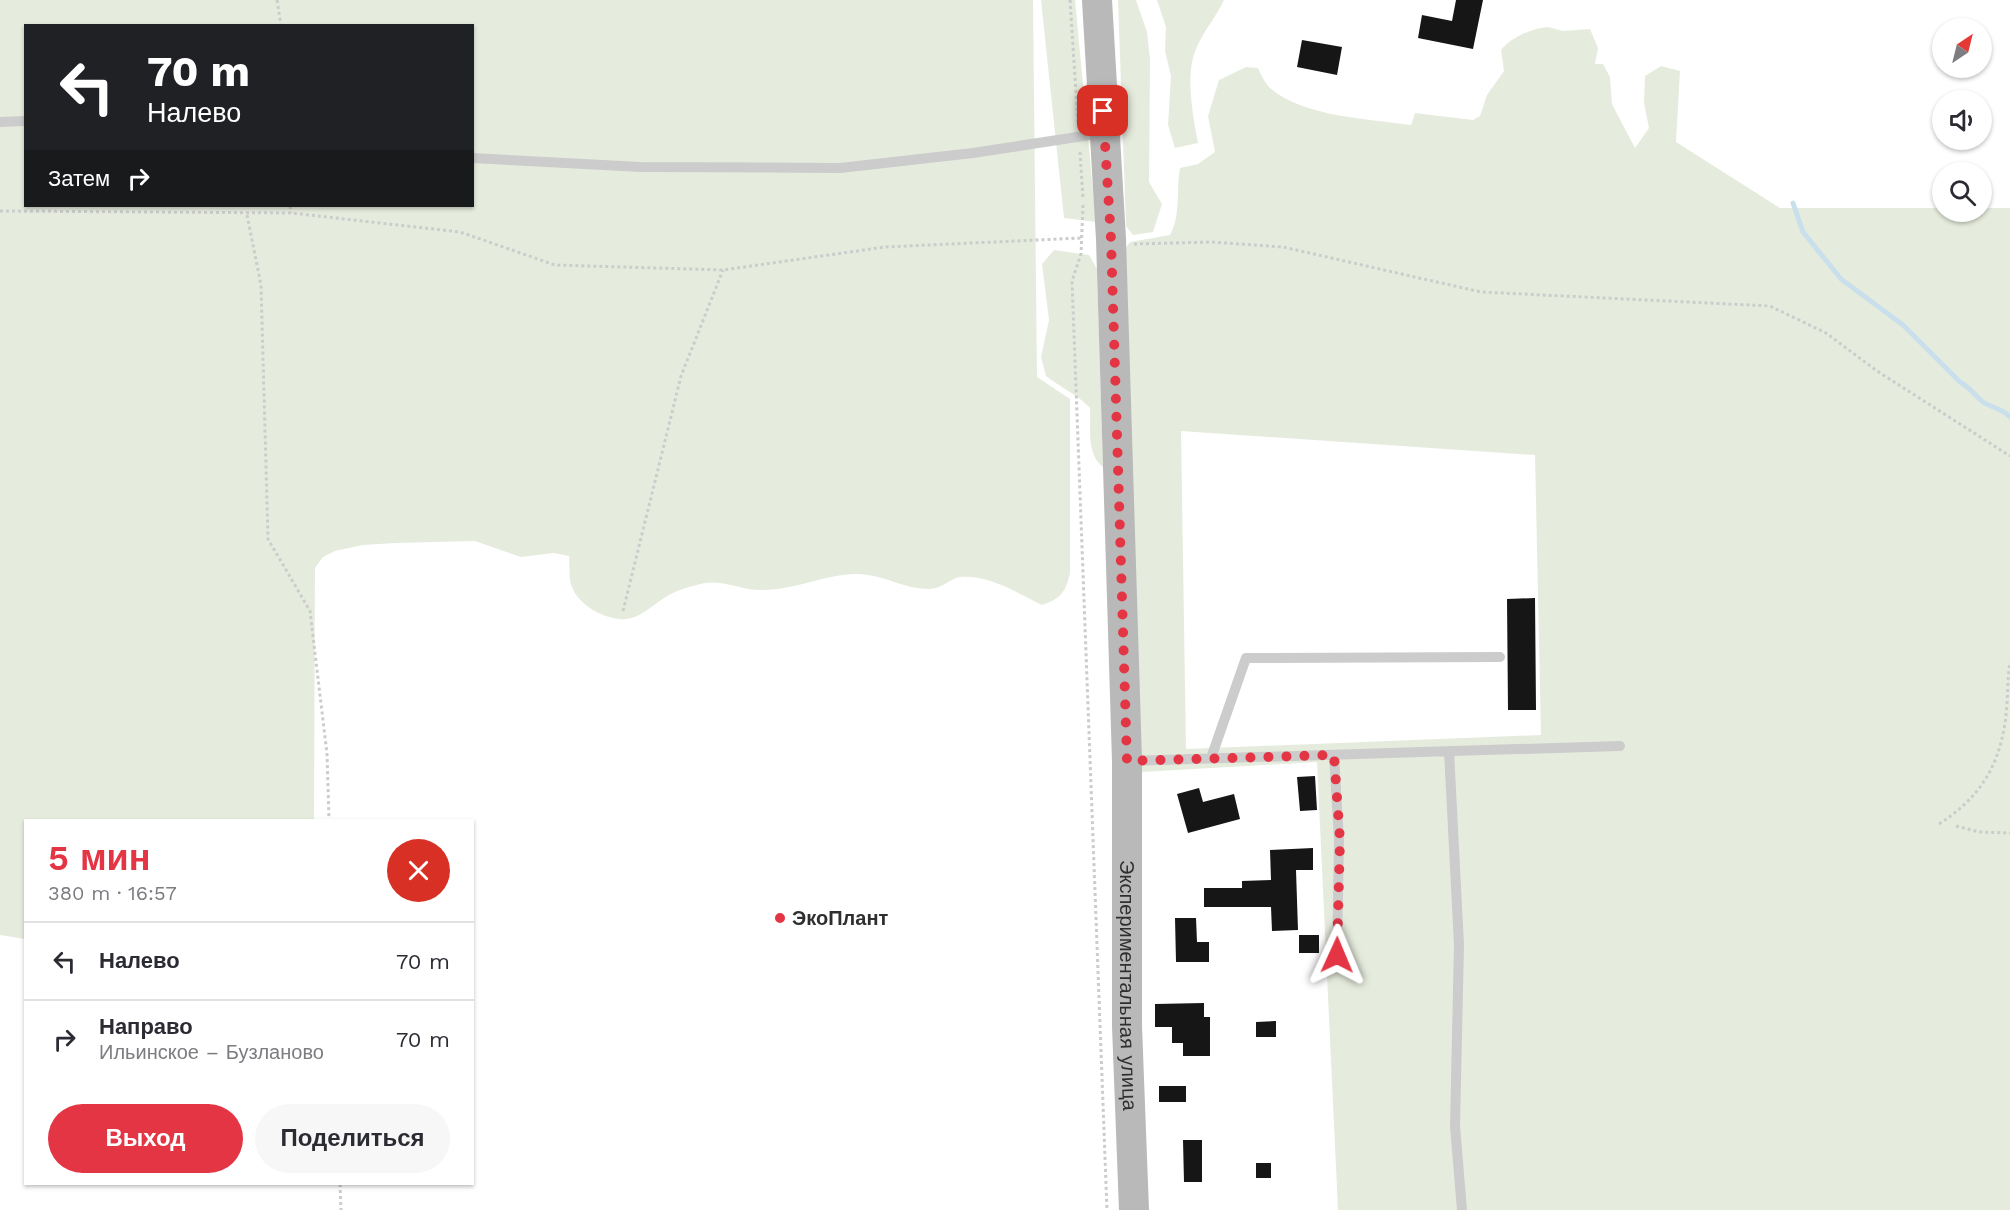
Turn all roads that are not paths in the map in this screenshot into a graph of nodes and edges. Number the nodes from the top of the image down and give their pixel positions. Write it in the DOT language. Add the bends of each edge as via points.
graph roads {
  1 [pos="1097,0"];
  2 [pos="24,121"];
  3 [pos="0,122"];
  4 [pos="1092,135"];
  5 [pos="474,158"];
  6 [pos="1500,657"];
  7 [pos="1620,746"];
  8 [pos="1449,751"];
  9 [pos="1334,755"];
  10 [pos="1211,758"];
  11 [pos="1127,761"];
  12 [pos="1337,955"];
  13 [pos="1134,1210"];
  14 [pos="1462,1210"];
  1 -- 4 [label="street, Экспериментальная улица"];
  2 -- 3 [label="lane"];
  4 -- 5 [label="lane" via="840,168 641,167"];
  4 -- 11 [label="street, Экспериментальная улица" via="1111,242"];
  6 -- 10 [label="lane" via="1246,658"];
  7 -- 8 [label="lane"];
  8 -- 9 [label="lane"];
  8 -- 14 [label="lane" via="1459,945 1455,1125"];
  9 -- 10 [label="lane"];
  9 -- 12 [label="lane" via="1340,840"];
  10 -- 11 [label="lane"];
  11 -- 13 [label="street, Экспериментальная улица" via="1127,1026"];
}
